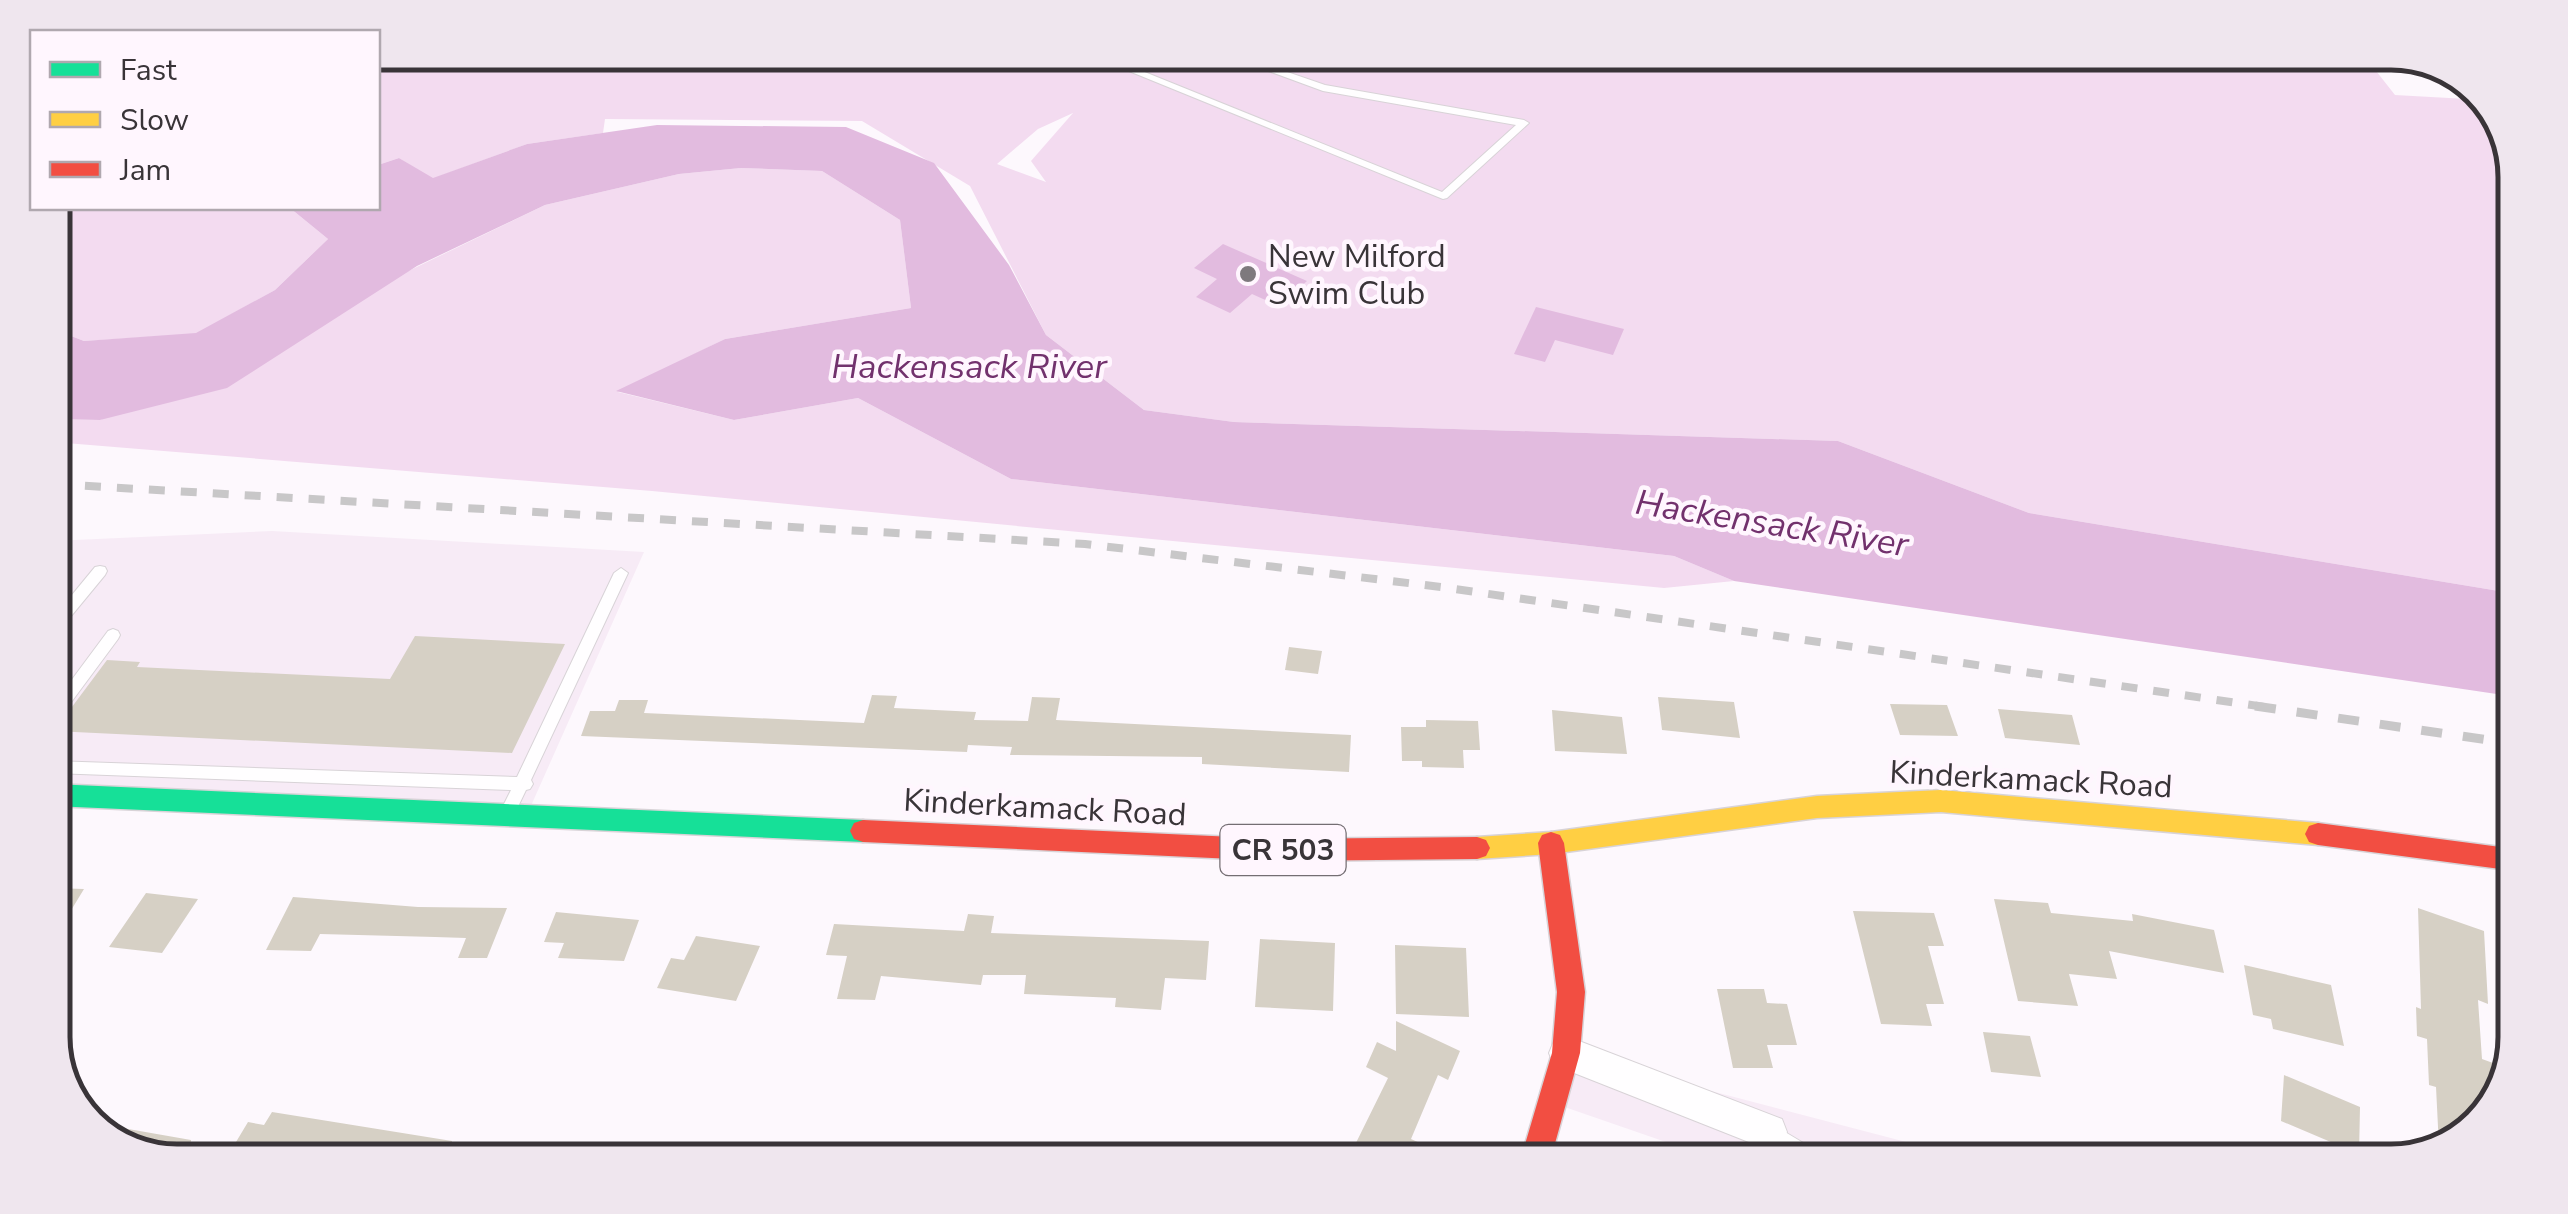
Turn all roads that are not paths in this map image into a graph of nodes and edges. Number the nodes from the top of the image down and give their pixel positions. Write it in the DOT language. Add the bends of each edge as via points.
graph roads {
  1 [pos="1131,70"];
  2 [pos="1271,70"];
  3 [pos="100,571"];
  4 [pos="621,573"];
  5 [pos="70,607"];
  6 [pos="112,635"];
  7 [pos="70,693"];
  8 [pos="70,767"];
  9 [pos="524,784"];
  10 [pos="70,796"];
  11 [pos="506,816"];
  12 [pos="1551,843"];
  13 [pos="2498,858"];
  14 [pos="1566,1054"];
  15 [pos="1770,1132"];
  16 [pos="1540,1144"];
  17 [pos="1790,1144"];
  1 -- 2 [label="lane" via="1443,196 1524,123 1323,88"];
  3 -- 5 [label="lane"];
  4 -- 9 [label="lane"];
  6 -- 7 [label="lane"];
  8 -- 9 [label="lane"];
  9 -- 11 [label="lane"];
  10 -- 11 [label="main road, Kinderkamack Road / CR 503"];
  11 -- 12 [label="main road, Kinderkamack Road / CR 503" via="1280,850"];
  12 -- 13 [label="main road, Kinderkamack Road / CR 503" via="1817,807 1940,801 2263,827"];
  12 -- 14 [label="main road" via="1571,992"];
  14 -- 15 [label="street"];
  14 -- 16 [label="main road"];
  15 -- 17 [label="lane"];
}
